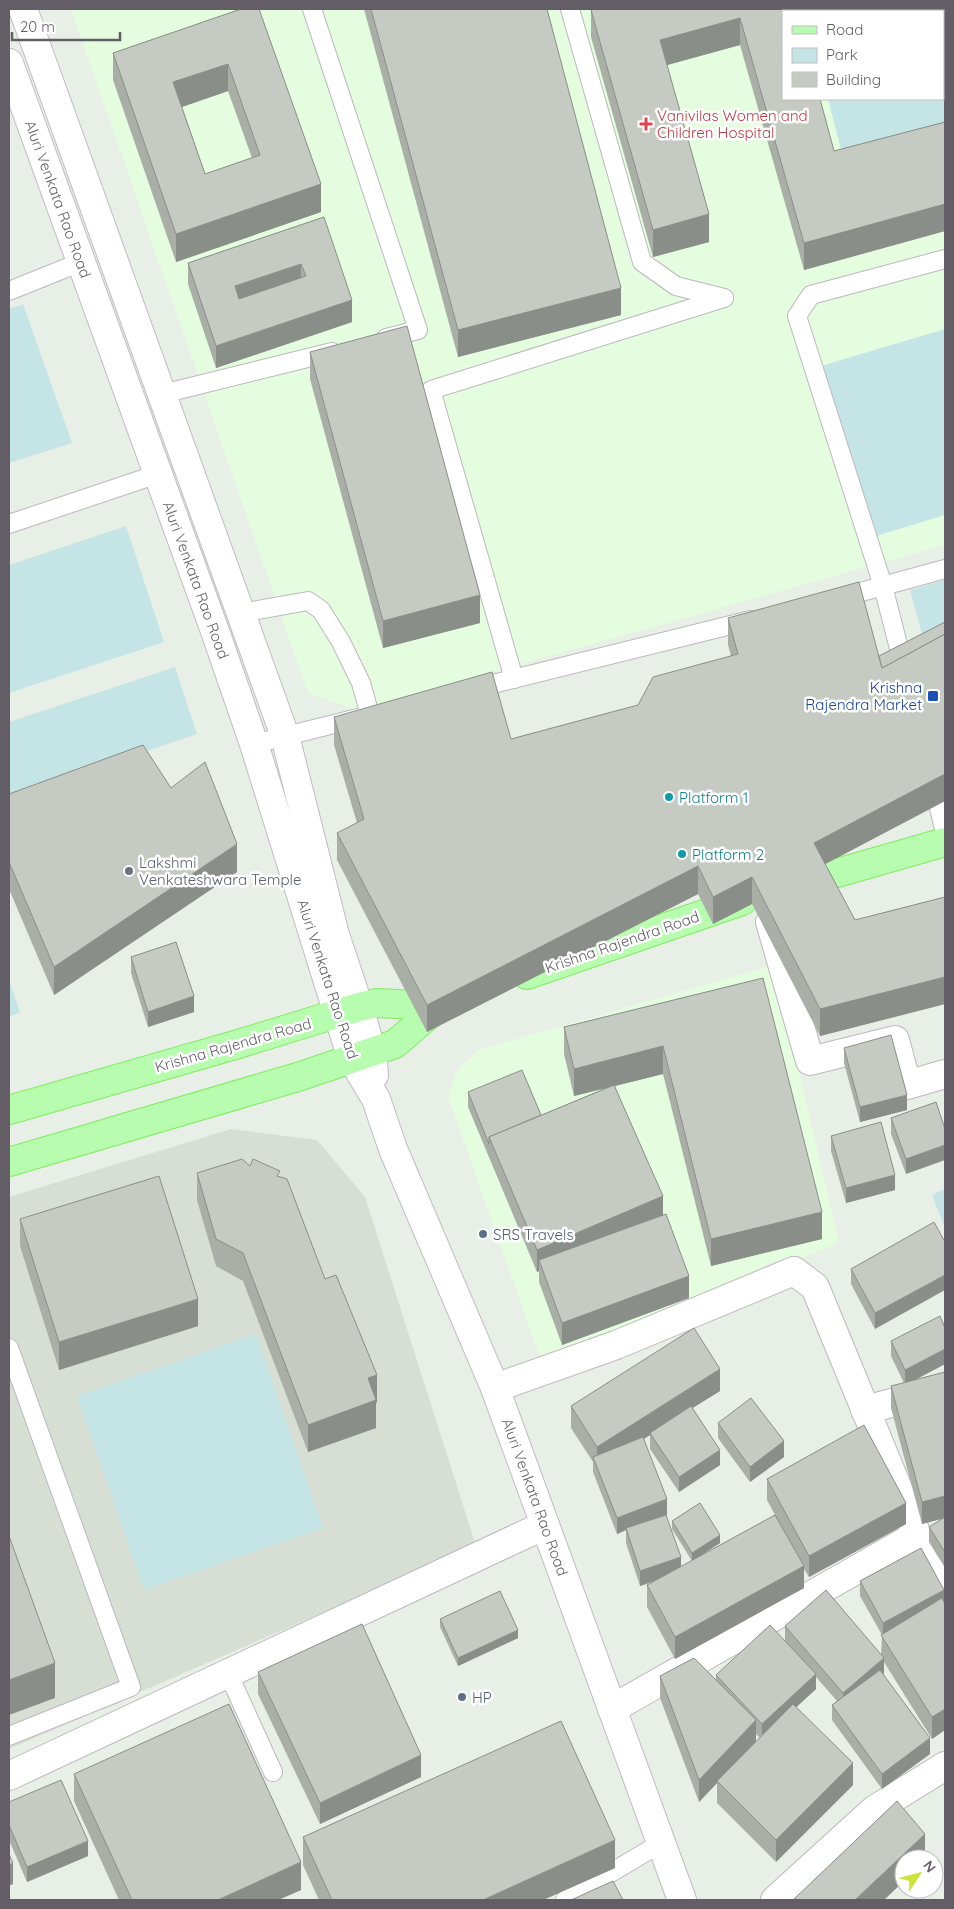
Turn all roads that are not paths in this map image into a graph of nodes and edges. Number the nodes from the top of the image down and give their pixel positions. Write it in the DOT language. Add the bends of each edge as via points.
graph roads {
  1 [pos="23,9"];
  2 [pos="312,9"];
  3 [pos="570,9"];
  4 [pos="9,63"];
  5 [pos="945,259"];
  6 [pos="81,262"];
  7 [pos="9,291"];
  8 [pos="372,342"];
  9 [pos="344,349"];
  10 [pos="162,394"];
  11 [pos="158,474"];
  12 [pos="9,524"];
  13 [pos="945,569"];
  14 [pos="884,586"];
  15 [pos="826,601"];
  16 [pos="241,613"];
  17 [pos="770,615"];
  18 [pos="514,679"];
  19 [pos="907,682"];
  20 [pos="456,694"];
  21 [pos="389,710"];
  22 [pos="370,715"];
  23 [pos="285,736"];
  24 [pos="254,744"];
  25 [pos="929,767"];
  26 [pos="945,833"];
  27 [pos="945,842"];
  28 [pos="766,893"];
  29 [pos="503,983"];
  30 [pos="476,993"];
  31 [pos="439,1006"];
  32 [pos="348,1011"];
  33 [pos="362,1056"];
  34 [pos="945,1074"];
  35 [pos="9,1110"];
  36 [pos="9,1162"];
  37 [pos="9,1348"];
  38 [pos="495,1388"];
  39 [pos="945,1389"];
  40 [pos="865,1410"];
  41 [pos="545,1525"];
  42 [pos="917,1535"];
  43 [pos="945,1588"];
  44 [pos="228,1673"];
  45 [pos="612,1708"];
  46 [pos="9,1736"];
  47 [pos="945,1766"];
  48 [pos="272,1772"];
  49 [pos="9,1776"];
  50 [pos="661,1843"];
  51 [pos="565,1900"];
  52 [pos="682,1900"];
  53 [pos="775,1900"];
  1 -- 10 [label="main road, Aluri Venkata Rao Road"];
  2 -- 8 [label="lane" via="418,330"];
  3 -- 18 [label="lane" via="642,262 676,286 724,298 430,390"];
  4 -- 6 [label="main road, Aluri Venkata Rao Road"];
  5 -- 14 [label="lane" via="811,295 797,316"];
  6 -- 7 [label="lane"];
  6 -- 11 [label="main road, Aluri Venkata Rao Road"];
  9 -- 10 [label="lane"];
  10 -- 16 [label="main road, Aluri Venkata Rao Road"];
  11 -- 12 [label="lane"];
  11 -- 24 [label="main road, Aluri Venkata Rao Road"];
  13 -- 14 [label="lane"];
  14 -- 15 [label="lane"];
  14 -- 19 [label="lane"];
  16 -- 22 [label="lane" via="308,601 321,610 361,683"];
  16 -- 23 [label="main road, Aluri Venkata Rao Road"];
  17 -- 18 [label="lane"];
  18 -- 20 [label="lane"];
  21 -- 22 [label="lane"];
  22 -- 23 [label="lane"];
  23 -- 24 [label="lane"];
  23 -- 32 [label="main road, Aluri Venkata Rao Road" via="334,935"];
  24 -- 32 [label="main road, Aluri Venkata Rao Road" via="319,953"];
  25 -- 26 [label="lane"];
  27 -- 28 [label="main road, Krishna Rajendra Road"];
  28 -- 29 [label="main road, Krishna Rajendra Road"];
  28 -- 34 [label="main road" via="810,1061 894,1040 907,1085"];
  30 -- 31 [label="main road, Krishna Rajendra Road"];
  31 -- 32 [label="main road, Krishna Rajendra Road" via="377,1003"];
  31 -- 33 [label="main road, Aluri Venkata Rao Road" via="395,1044"];
  32 -- 33 [label="main road, Aluri Venkata Rao Road"];
  32 -- 35 [label="main road, Krishna Rajendra Road"];
  33 -- 36 [label="main road"];
  33 -- 38 [label="main road, Aluri Venkata Rao Road" via="393,1149"];
  37 -- 46 [label="lane" via="131,1687"];
  38 -- 40 [label="main road" via="616,1344 794,1271 814,1287"];
  38 -- 41 [label="main road, Aluri Venkata Rao Road"];
  39 -- 40 [label="main road"];
  40 -- 42 [label="main road"];
  41 -- 44 [label="main road"];
  41 -- 45 [label="main road, Aluri Venkata Rao Road"];
  42 -- 43 [label="main road"];
  42 -- 45 [label="main road"];
  44 -- 48 [label="lane"];
  44 -- 49 [label="main road"];
  45 -- 50 [label="main road, Aluri Venkata Rao Road"];
  47 -- 53 [label="main road" via="874,1810"];
  50 -- 51 [label="lane"];
  50 -- 52 [label="main road, Aluri Venkata Rao Road"];
}
